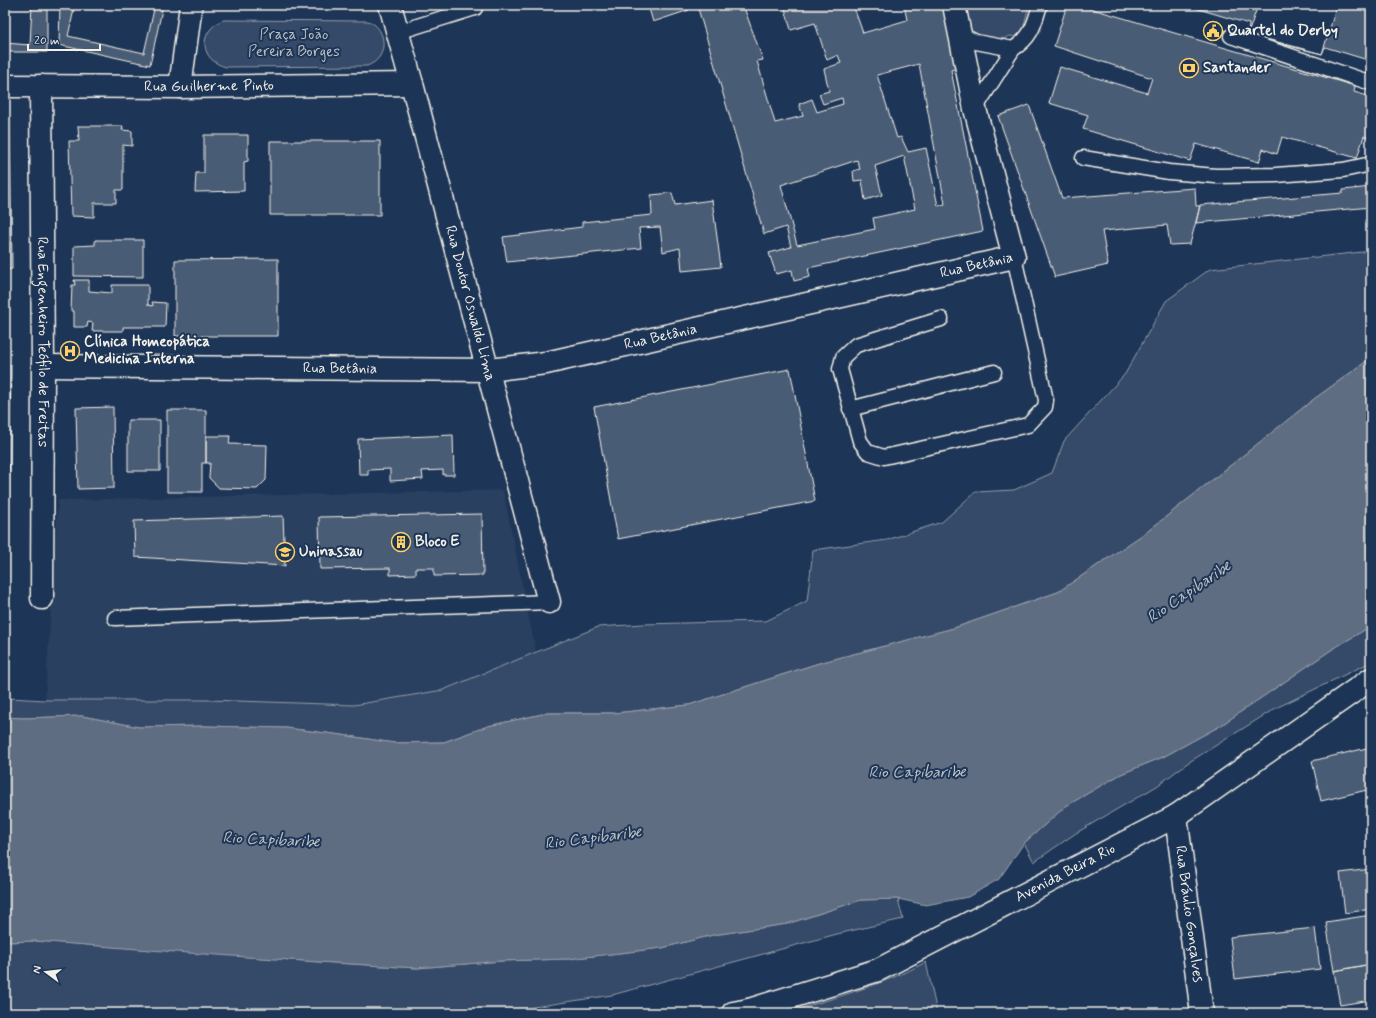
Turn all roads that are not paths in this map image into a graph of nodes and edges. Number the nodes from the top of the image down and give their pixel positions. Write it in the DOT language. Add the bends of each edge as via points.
graph roads {
  1 [pos="191,5"];
  2 [pos="390,5"];
  3 [pos="954,5"];
  4 [pos="1040,5"];
  5 [pos="475,8"];
  6 [pos="398,32"];
  7 [pos="960,34"];
  8 [pos="1231,36"];
  9 [pos="1013,49"];
  10 [pos="1371,83"];
  11 [pos="412,84"];
  12 [pos="5,86"];
  13 [pos="41,86"];
  14 [pos="180,86"];
  15 [pos="975,109"];
  16 [pos="1083,158"];
  17 [pos="1371,164"];
  18 [pos="1014,257"];
  19 [pos="941,319"];
  20 [pos="43,366"];
  21 [pos="489,370"];
  22 [pos="994,372"];
  23 [pos="850,409"];
  24 [pos="42,598"];
  25 [pos="549,602"];
  26 [pos="115,618"];
  27 [pos="1371,679"];
  28 [pos="1176,816"];
  29 [pos="746,1012"];
  30 [pos="1202,1013"];
  1 -- 14 [label="street"];
  2 -- 6 [label="street, Rua Doutor Oswaldo Lima"];
  3 -- 7 [label="street, Rua Betânia"];
  4 -- 9 [label="lane" via="1030,34 1023,43"];
  5 -- 6 [label="lane"];
  6 -- 11 [label="street, Rua Doutor Oswaldo Lima"];
  7 -- 9 [label="lane" via="976,42"];
  7 -- 15 [label="street, Rua Betânia"];
  8 -- 10 [label="lane"];
  9 -- 15 [label="lane"];
  11 -- 14 [label="street, Rua Guilherme Pinto"];
  11 -- 21 [label="street, Rua Doutor Oswaldo Lima"];
  12 -- 13 [label="street, Rua Guilherme Pinto"];
  13 -- 14 [label="street, Rua Guilherme Pinto"];
  13 -- 20 [label="street, Rua Engenheiro Teófilo de Freitas"];
  15 -- 18 [label="street, Rua Betânia"];
  16 -- 17 [label="lane" via="1168,172 1216,176 1343,170"];
  18 -- 21 [label="street, Rua Betânia" via="546,363"];
  18 -- 23 [label="lane" via="1046,400 1045,407 1028,425 884,457 868,452 860,441"];
  19 -- 23 [label="lane" via="856,345 843,357 840,369"];
  20 -- 21 [label="street, Rua Betânia"];
  20 -- 24 [label="street, Rua Engenheiro Teófilo de Freitas"];
  21 -- 25 [label="street, Rua Doutor Oswaldo Lima"];
  22 -- 23 [label="lane"];
  25 -- 26 [label="lane"];
  27 -- 28 [label="street, Avenida Beira Rio"];
  28 -- 29 [label="street, Avenida Beira Rio" via="878,970"];
  28 -- 30 [label="street, Rua Bráulio Gonçalves"];
}
